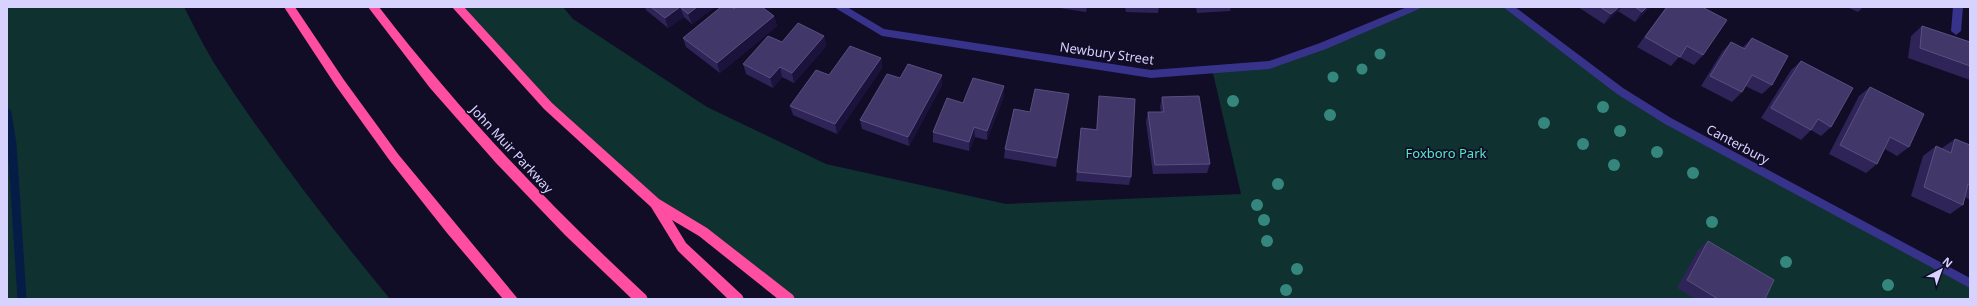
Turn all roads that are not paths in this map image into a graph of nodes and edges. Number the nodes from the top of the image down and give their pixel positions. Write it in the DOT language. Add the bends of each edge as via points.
graph roads {
  1 [pos="289,7"];
  2 [pos="372,7"];
  3 [pos="457,7"];
  4 [pos="840,7"];
  5 [pos="1416,7"];
  6 [pos="1508,7"];
  7 [pos="1958,7"];
  8 [pos="1956,31"];
  9 [pos="655,203"];
  10 [pos="1970,283"];
  11 [pos="511,299"];
  12 [pos="642,299"];
  13 [pos="737,299"];
  14 [pos="788,299"];
  1 -- 11 [label="highway" via="368,122 432,205"];
  2 -- 12 [label="highway, John Muir Parkway" via="450,102 523,183 608,269"];
  3 -- 9 [label="highway" via="548,106"];
  4 -- 5 [label="street, Newbury Street" via="882,32 1151,74 1269,65 1323,46"];
  6 -- 10 [label="street, Canterbury" via="1620,92 1668,121"];
  7 -- 8 [label="street"];
  9 -- 13 [label="highway" via="682,247"];
  9 -- 14 [label="highway" via="703,232"];
}
